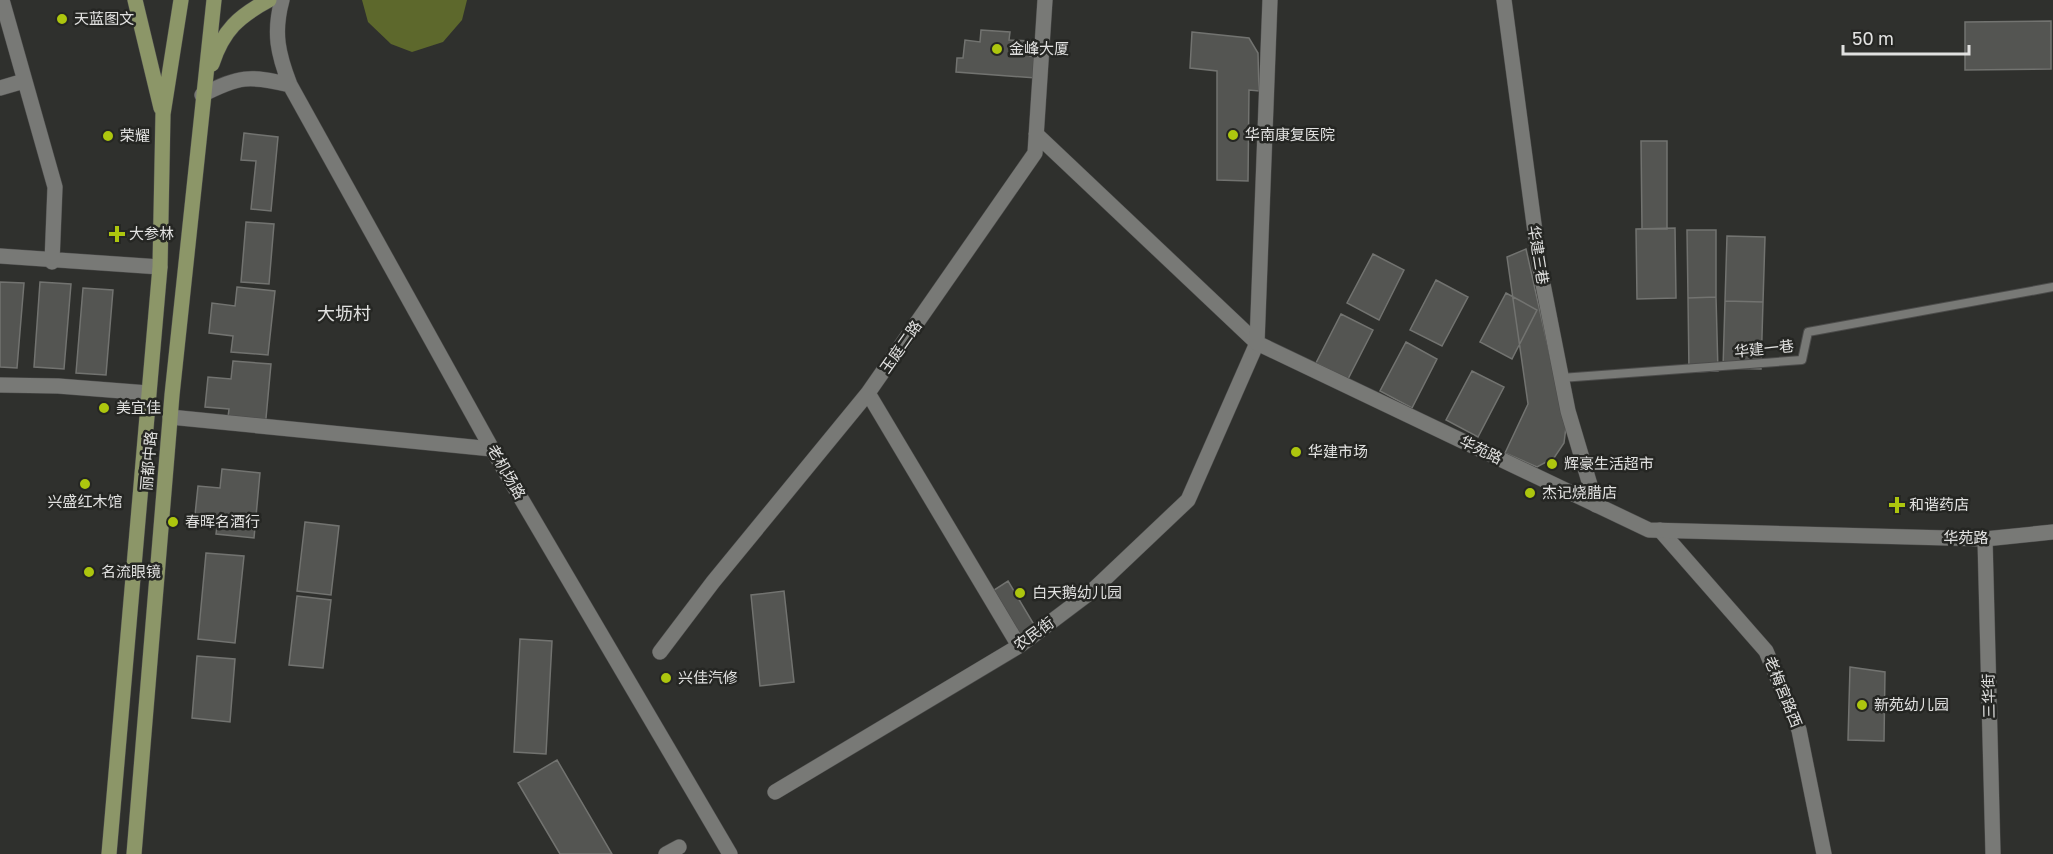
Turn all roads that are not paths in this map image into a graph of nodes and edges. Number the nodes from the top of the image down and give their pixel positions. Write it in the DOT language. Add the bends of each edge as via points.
graph roads {
  1 [pos="2,0"];
  2 [pos="135,0"];
  3 [pos="181,0"];
  4 [pos="214,0"];
  5 [pos="269,0"];
  6 [pos="282,0"];
  7 [pos="1045,0"];
  8 [pos="1270,0"];
  9 [pos="1504,0"];
  10 [pos="24,81"];
  11 [pos="290,85"];
  12 [pos="0,88"];
  13 [pos="202,95"];
  14 [pos="163,114"];
  15 [pos="1036,134"];
  16 [pos="0,256"];
  17 [pos="52,261"];
  18 [pos="160,267"];
  19 [pos="2053,287"];
  20 [pos="1257,343"];
  21 [pos="1561,378"];
  22 [pos="0,385"];
  23 [pos="148,393"];
  24 [pos="868,393"];
  25 [pos="170,417"];
  26 [pos="492,449"];
  27 [pos="1596,505"];
  28 [pos="1660,530"];
  29 [pos="2053,532"];
  30 [pos="1985,539"];
  31 [pos="1019,646"];
  32 [pos="660,652"];
  33 [pos="775,792"];
  34 [pos="109,854"];
  35 [pos="134,854"];
  36 [pos="730,854"];
  37 [pos="1824,854"];
  38 [pos="1993,854"];
  1 -- 10 [label="street"];
  2 -- 14 [label="main road"];
  3 -- 14 [label="main road, 丽都中路"];
  4 -- 13 [label="main road, 丽都中路"];
  5 -- 13 [label="main road" via="228,29"];
  6 -- 11 [label="street, 老机场路" via="276,40"];
  7 -- 15 [label="street, 玉庭二路"];
  8 -- 20 [label="street"];
  9 -- 21 [label="street, 华建三巷" via="1540,269"];
  10 -- 12 [label="street"];
  10 -- 17 [label="street" via="55,187"];
  11 -- 13 [label="street" via="236,79"];
  11 -- 26 [label="street, 老机场路"];
  13 -- 25 [label="main road, 丽都中路"];
  14 -- 18 [label="main road, 丽都中路"];
  15 -- 20 [label="street, 华苑路"];
  15 -- 24 [label="street, 玉庭二路" via="1035,153"];
  16 -- 17 [label="street"];
  17 -- 18 [label="street"];
  18 -- 23 [label="main road, 丽都中路"];
  19 -- 21 [label="lane, 华建一巷" via="1808,332 1802,360"];
  20 -- 27 [label="street, 华苑路"];
  20 -- 31 [label="street, 农民街" via="1188,500 1092,591"];
  21 -- 27 [label="street, 华建三巷"];
  22 -- 23 [label="street"];
  23 -- 34 [label="main road, 丽都中路"];
  24 -- 31 [label="street"];
  24 -- 32 [label="street, 玉庭二路"];
  25 -- 26 [label="street"];
  25 -- 35 [label="main road, 丽都中路"];
  26 -- 36 [label="street, 老机场路"];
  27 -- 28 [label="street, 华苑路" via="1649,530"];
  28 -- 30 [label="street, 华苑路"];
  28 -- 37 [label="street, 老梅宮路西" via="1766,651 1799,730"];
  29 -- 30 [label="street, 华苑路"];
  30 -- 38 [label="street, 三华街"];
  31 -- 33 [label="street, 农民街"];
}
